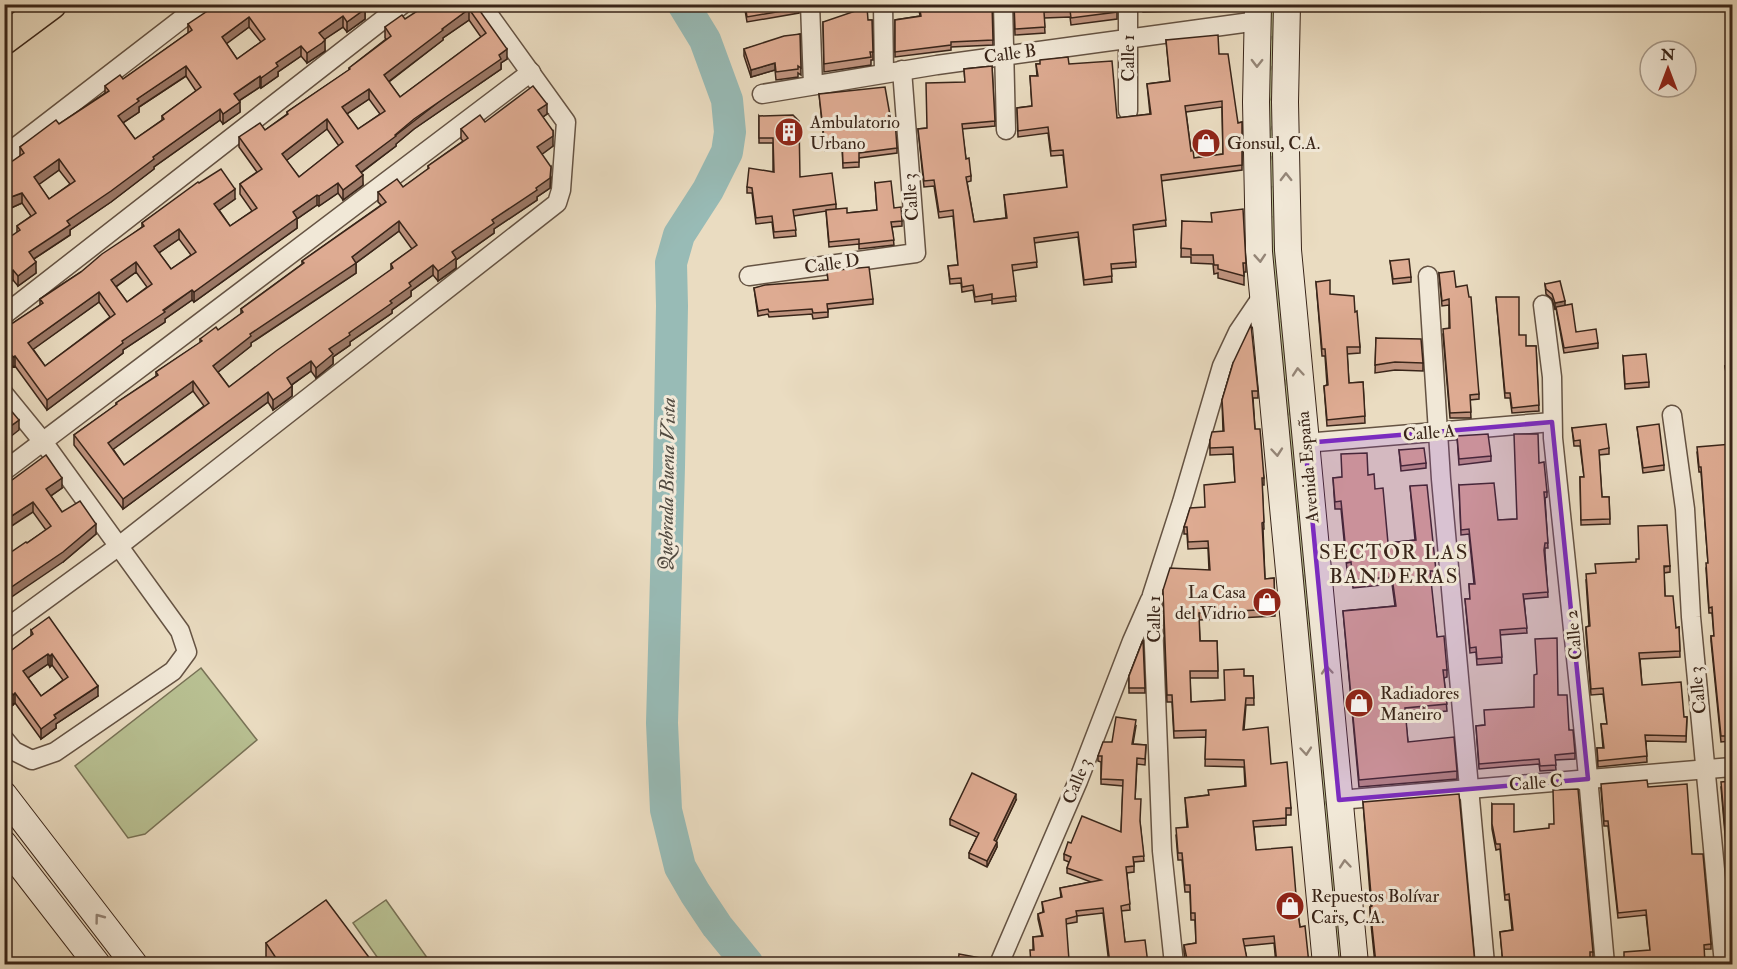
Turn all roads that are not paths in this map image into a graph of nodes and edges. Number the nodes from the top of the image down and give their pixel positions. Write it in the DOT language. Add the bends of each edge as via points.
graph roads {
  1 [pos="51,4"];
  2 [pos="201,4"];
  3 [pos="403,4"];
  4 [pos="481,4"];
  5 [pos="810,4"];
  6 [pos="883,4"];
  7 [pos="1003,4"];
  8 [pos="1128,4"];
  9 [pos="1287,4"];
  10 [pos="1258,13"];
  11 [pos="4,39"];
  12 [pos="1128,39"];
  13 [pos="1004,55"];
  14 [pos="902,70"];
  15 [pos="531,72"];
  16 [pos="884,74"];
  17 [pos="813,85"];
  18 [pos="762,94"];
  19 [pos="1128,111"];
  20 [pos="1006,130"];
  21 [pos="4,156"];
  22 [pos="916,253"];
  23 [pos="749,276"];
  24 [pos="1428,276"];
  25 [pos="1263,295"];
  26 [pos="1543,305"];
  27 [pos="4,315"];
  28 [pos="4,394"];
  29 [pos="1672,415"];
  30 [pos="1552,422"];
  31 [pos="1438,432"];
  32 [pos="44,443"];
  33 [pos="1305,443"];
  34 [pos="4,471"];
  35 [pos="119,546"];
  36 [pos="1152,595"];
  37 [pos="4,630"];
  38 [pos="4,739"];
  39 [pos="1732,767"];
  40 [pos="1706,769"];
  41 [pos="1588,779"];
  42 [pos="1468,789"];
  43 [pos="4,795"];
  44 [pos="1339,800"];
  45 [pos="6,849"];
  46 [pos="97,964"];
  47 [pos="134,964"];
  48 [pos="999,964"];
  49 [pos="1174,964"];
  50 [pos="1326,964"];
  51 [pos="1355,964"];
  52 [pos="1485,964"];
  53 [pos="1605,964"];
  54 [pos="1724,964"];
  1 -- 11 [label="main road"];
  2 -- 21 [label="street"];
  3 -- 27 [label="street"];
  4 -- 15 [label="street"];
  5 -- 17 [label="street"];
  6 -- 16 [label="street"];
  7 -- 13 [label="street"];
  8 -- 12 [label="street, Calle 1"];
  33 -- 9 [label="main road, Avenida España, one-way" via="1286,227"];
  10 -- 12 [label="street, Calle B"];
  10 -- 25 [label="main road, Avenida España, one-way" via="1257,197"];
  12 -- 13 [label="street, Calle B"];
  12 -- 19 [label="street, Calle 1"];
  13 -- 14 [label="street, Calle B"];
  13 -- 20 [label="street"];
  14 -- 16 [label="street, Calle B"];
  14 -- 22 [label="street, Calle 3"];
  15 -- 32 [label="street"];
  15 -- 35 [label="street" via="566,122 557,203"];
  16 -- 17 [label="street, Calle B"];
  17 -- 18 [label="street, Calle B"];
  22 -- 23 [label="street, Calle D"];
  24 -- 31 [label="street"];
  25 -- 36 [label="street, Calle 1" via="1238,332 1222,366"];
  25 -- 50 [label="main road, Avenida España, one-way"];
  26 -- 30 [label="street, Calle 2" via="1552,377"];
  28 -- 32 [label="street"];
  29 -- 40 [label="street, Calle 3" via="1685,509"];
  30 -- 31 [label="street, Calle A"];
  30 -- 41 [label="street, Calle 2"];
  31 -- 33 [label="street, Calle A"];
  31 -- 42 [label="street"];
  32 -- 34 [label="street"];
  32 -- 35 [label="street"];
  44 -- 33 [label="main road, Avenida España, one-way"];
  35 -- 37 [label="street"];
  35 -- 38 [label="street" via="180,632 187,652 173,671 55,752 32,760 14,751"];
  36 -- 48 [label="street, Calle 3" via="1078,782"];
  36 -- 49 [label="street, Calle 1" via="1162,851"];
  39 -- 40 [label="street, Calle C"];
  40 -- 41 [label="street, Calle C"];
  40 -- 54 [label="street, Calle 3"];
  41 -- 42 [label="street, Calle C"];
  41 -- 53 [label="street, Calle 2"];
  42 -- 44 [label="street, Calle C"];
  42 -- 52 [label="street"];
  47 -- 43 [label="main road, one-way"];
  51 -- 44 [label="main road, Avenida España, one-way"];
  45 -- 46 [label="main road"];
}
